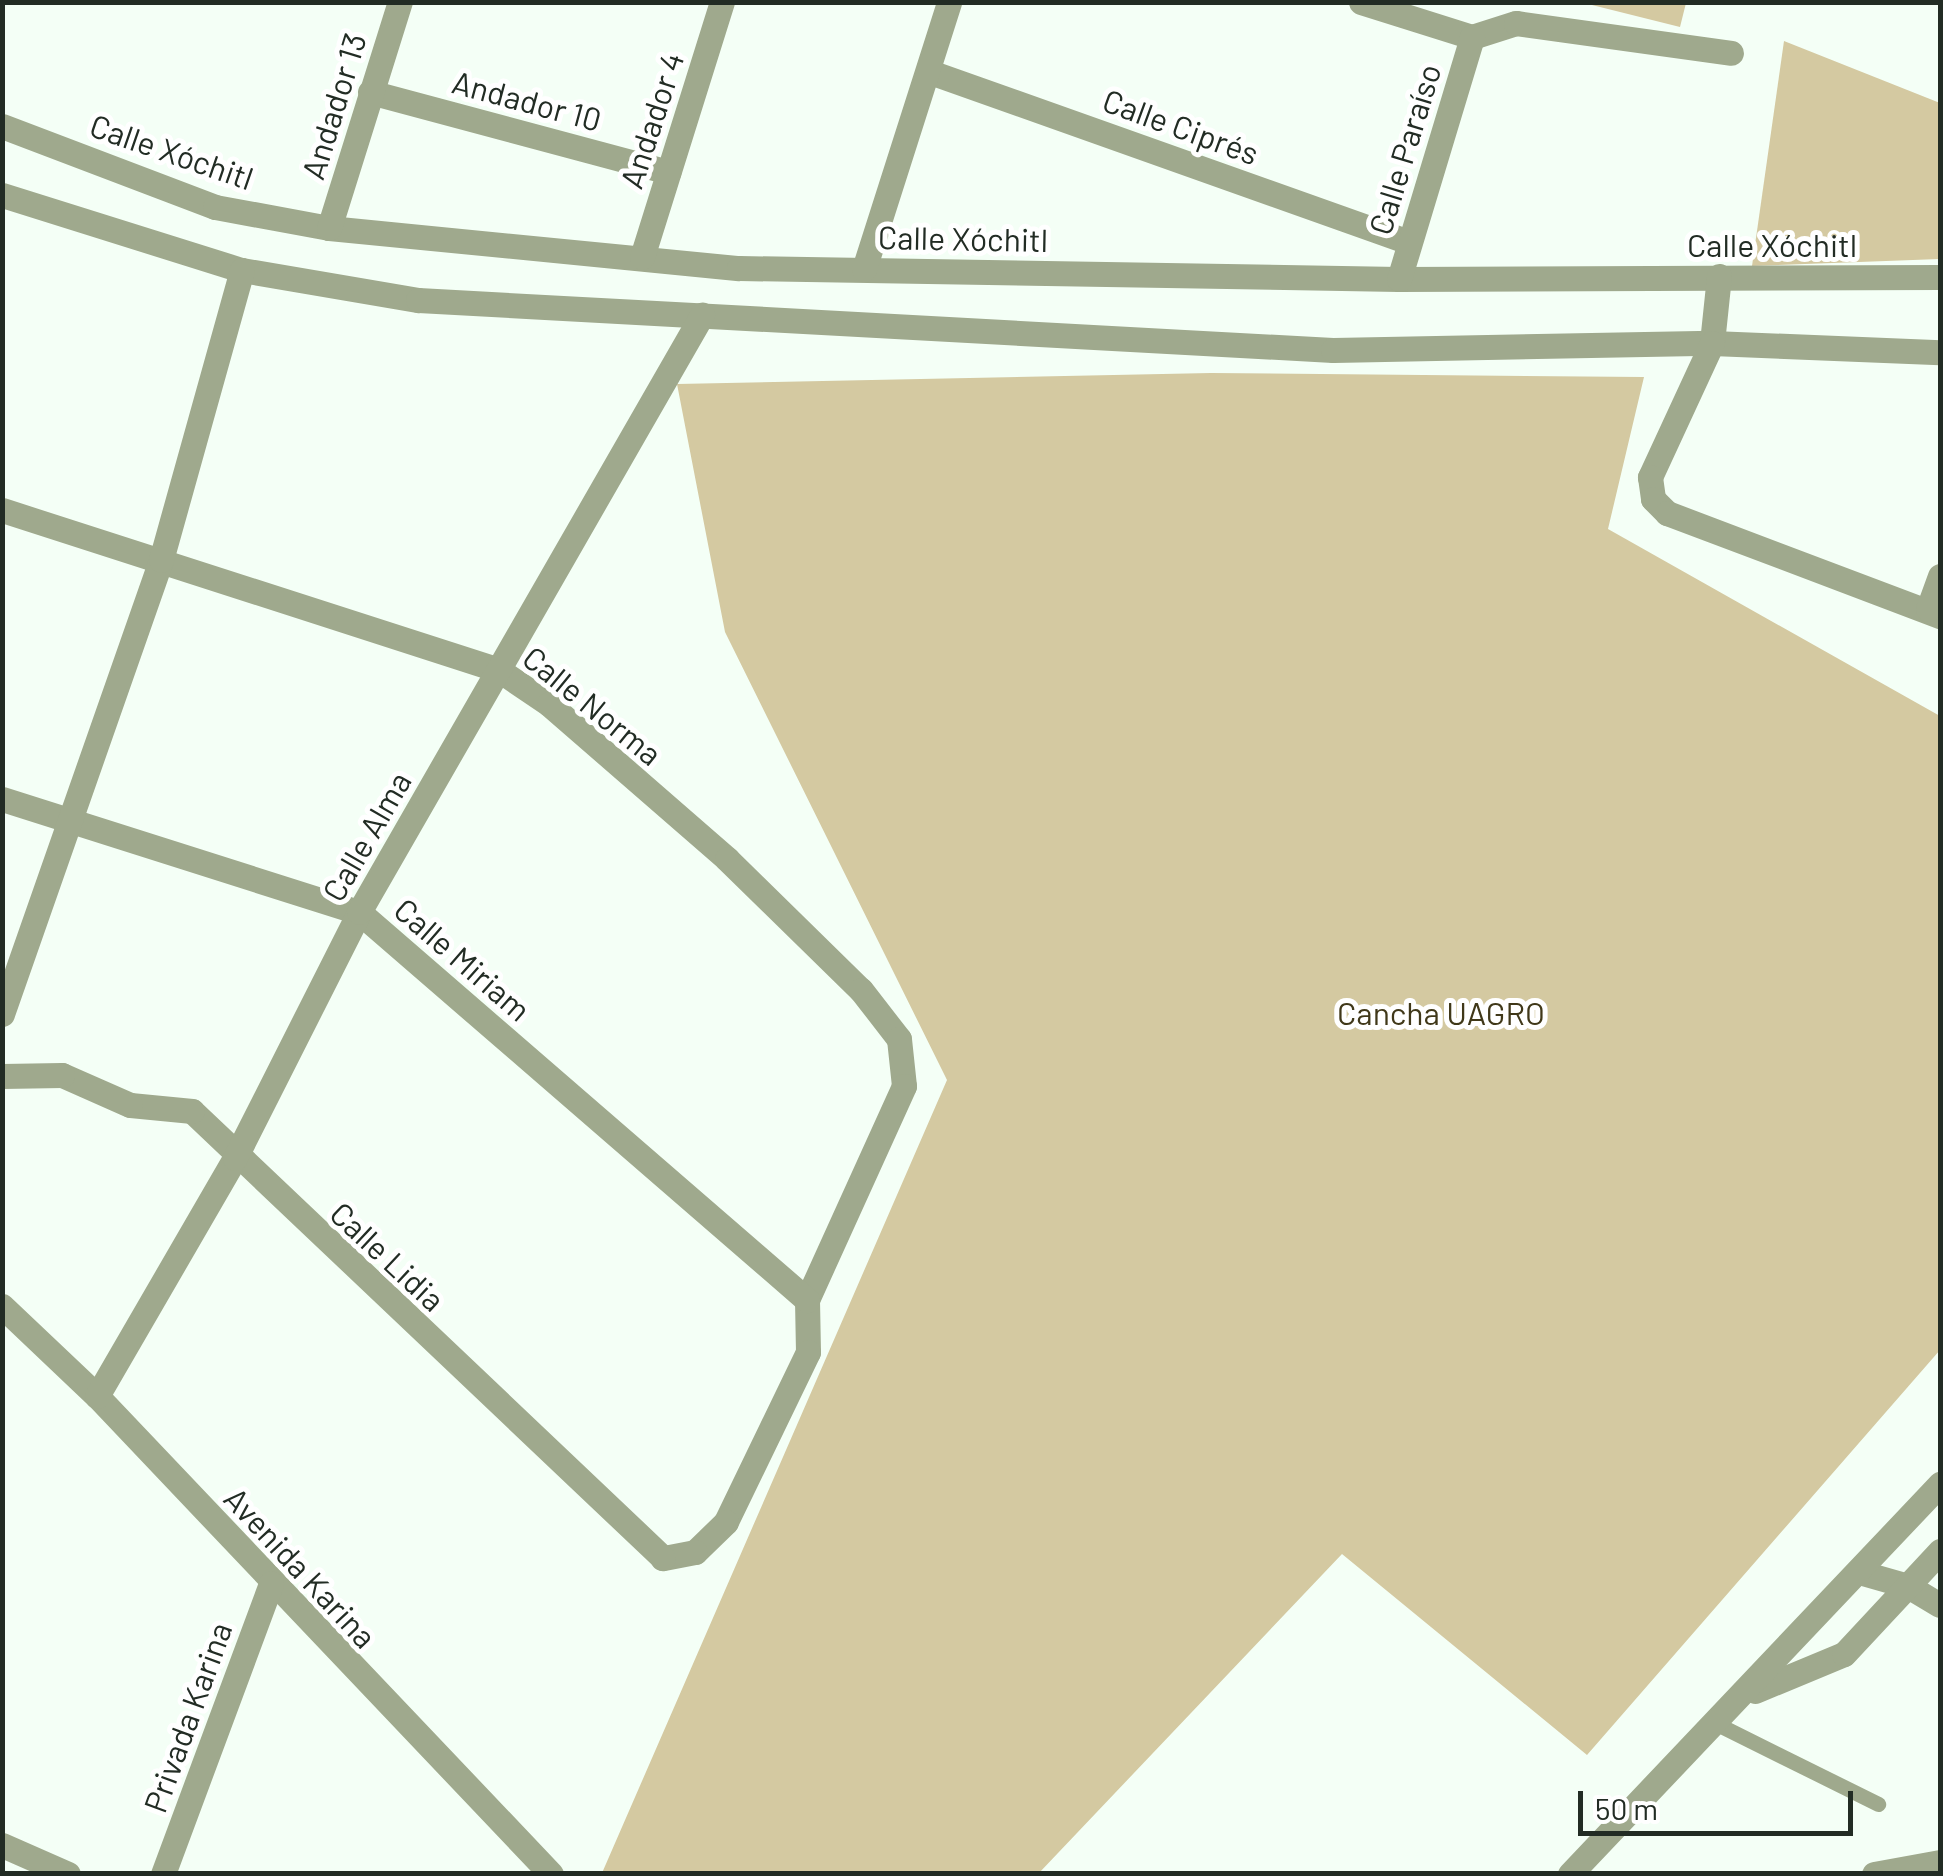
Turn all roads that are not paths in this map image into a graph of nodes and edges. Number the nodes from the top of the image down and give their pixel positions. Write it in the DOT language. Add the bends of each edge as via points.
graph roads {
  1 [pos="400,2"];
  2 [pos="722,2"];
  3 [pos="949,2"];
  4 [pos="1361,2"];
  5 [pos="1472,38"];
  6 [pos="1731,53"];
  7 [pos="930,72"];
  8 [pos="370,92"];
  9 [pos="2,126"];
  10 [pos="668,172"];
  11 [pos="2,195"];
  12 [pos="329,228"];
  13 [pos="1409,242"];
  14 [pos="642,257"];
  15 [pos="864,269"];
  16 [pos="242,270"];
  17 [pos="1719,276"];
  18 [pos="1940,277"];
  19 [pos="1399,279"];
  20 [pos="702,315"];
  21 [pos="1712,342"];
  22 [pos="1940,352"];
  23 [pos="2,510"];
  24 [pos="161,560"];
  25 [pos="1940,576"];
  26 [pos="1934,612"];
  27 [pos="498,670"];
  28 [pos="2,799"];
  29 [pos="68,815"];
  30 [pos="359,912"];
  31 [pos="2,1014"];
  32 [pos="2,1076"];
  33 [pos="235,1158"];
  34 [pos="807,1300"];
  35 [pos="2,1306"];
  36 [pos="97,1396"];
  37 [pos="1940,1484"];
  38 [pos="1940,1552"];
  39 [pos="1859,1572"];
  40 [pos="271,1584"];
  41 [pos="1908,1586"];
  42 [pos="1940,1605"];
  43 [pos="1746,1694"];
  44 [pos="1717,1724"];
  45 [pos="1878,1804"];
  46 [pos="2,1845"];
  47 [pos="1940,1862"];
  48 [pos="68,1874"];
  49 [pos="163,1874"];
  50 [pos="552,1874"];
  51 [pos="1570,1874"];
  52 [pos="1874,1874"];
  1 -- 8 [label="street, Andador 13"];
  2 -- 10 [label="street, Andador 4"];
  3 -- 7 [label="street"];
  4 -- 5 [label="street"];
  5 -- 6 [label="street" via="1516,23"];
  5 -- 13 [label="street, Calle Paraíso"];
  7 -- 13 [label="street, Calle Ciprés"];
  7 -- 15 [label="street"];
  8 -- 10 [label="street, Andador 10"];
  8 -- 12 [label="street, Andador 13"];
  9 -- 12 [label="street, Calle Xóchitl" via="216,207"];
  10 -- 14 [label="street, Andador 4"];
  11 -- 16 [label="street"];
  12 -- 14 [label="street, Calle Xóchitl"];
  13 -- 19 [label="street, Calle Paraíso"];
  14 -- 15 [label="street, Calle Xóchitl" via="738,268"];
  15 -- 19 [label="street, Calle Xóchitl"];
  16 -- 20 [label="street" via="418,300"];
  16 -- 24 [label="street"];
  17 -- 18 [label="street, Calle Xóchitl"];
  17 -- 19 [label="street, Calle Xóchitl"];
  17 -- 21 [label="street"];
  20 -- 21 [label="street" via="1333,350"];
  20 -- 27 [label="street, Calle Alma"];
  21 -- 22 [label="street"];
  21 -- 26 [label="street" via="1650,477 1653,499 1667,513"];
  23 -- 24 [label="street, Calle Norma"];
  24 -- 27 [label="street, Calle Norma"];
  24 -- 29 [label="street"];
  25 -- 26 [label="street"];
  27 -- 30 [label="street, Calle Alma"];
  27 -- 34 [label="street, Calle Norma" via="549,704 727,859 861,990 899,1039 904,1086"];
  28 -- 29 [label="street, Calle Miriam"];
  29 -- 30 [label="street, Calle Miriam"];
  29 -- 31 [label="street"];
  30 -- 33 [label="street, Calle Alma"];
  30 -- 34 [label="street, Calle Miriam"];
  32 -- 33 [label="street, Calle Lidia" via="62,1075 130,1105 192,1110"];
  33 -- 34 [label="street, Calle Lidia" via="663,1558 695,1552 726,1522 808,1352"];
  33 -- 36 [label="street, Calle Alma"];
  35 -- 36 [label="street, Avenida Karina"];
  36 -- 40 [label="street, Avenida Karina"];
  37 -- 39 [label="street"];
  38 -- 41 [label="street"];
  39 -- 41 [label="street"];
  39 -- 43 [label="street"];
  40 -- 49 [label="street, Privada Karina"];
  40 -- 50 [label="street, Avenida Karina"];
  41 -- 42 [label="street"];
  41 -- 43 [label="street" via="1844,1654"];
  43 -- 44 [label="street"];
  44 -- 45 [label="lane"];
  44 -- 51 [label="street"];
  46 -- 48 [label="street"];
  47 -- 52 [label="street"];
}
